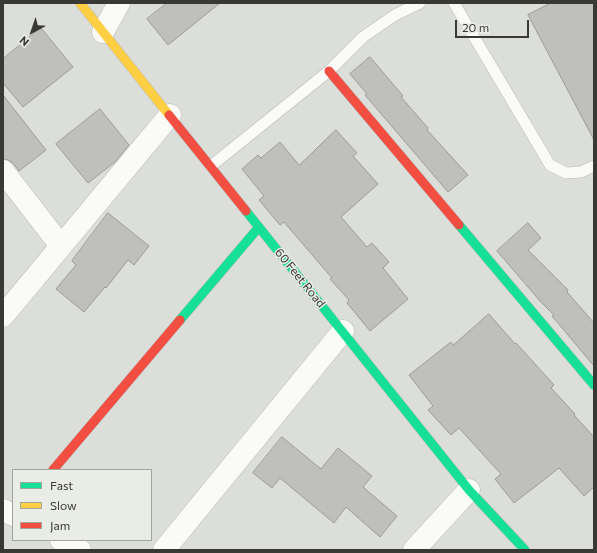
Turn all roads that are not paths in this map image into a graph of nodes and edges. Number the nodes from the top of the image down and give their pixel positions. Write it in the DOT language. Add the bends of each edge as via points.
graph roads {
  1 [pos="80,3"];
  2 [pos="119,3"];
  3 [pos="420,3"];
  4 [pos="454,3"];
  5 [pos="103,32"];
  6 [pos="329,71"];
  7 [pos="170,115"];
  8 [pos="211,166"];
  9 [pos="594,166"];
  10 [pos="3,171"];
  11 [pos="259,227"];
  12 [pos="61,246"];
  13 [pos="3,316"];
  14 [pos="343,332"];
  15 [pos="594,385"];
  16 [pos="54,469"];
  17 [pos="469,490"];
  18 [pos="3,510"];
  19 [pos="12,514"];
  20 [pos="63,541"];
  21 [pos="80,550"];
  22 [pos="164,550"];
  23 [pos="414,550"];
  24 [pos="525,550"];
  1 -- 5 [label="street, 60 Feet Road"];
  2 -- 5 [label="street"];
  3 -- 6 [label="lane" via="395,15 363,37"];
  4 -- 9 [label="lane" via="550,165 566,173 581,172"];
  5 -- 7 [label="street, 60 Feet Road"];
  6 -- 8 [label="lane"];
  6 -- 15 [label="street"];
  7 -- 8 [label="street, 60 Feet Road"];
  7 -- 12 [label="street"];
  8 -- 11 [label="street, 60 Feet Road"];
  10 -- 12 [label="street"];
  11 -- 14 [label="street, 60 Feet Road"];
  11 -- 16 [label="street"];
  12 -- 13 [label="street"];
  14 -- 17 [label="street, 60 Feet Road"];
  14 -- 22 [label="street"];
  17 -- 23 [label="street"];
  17 -- 24 [label="street, 60 Feet Road"];
  18 -- 19 [label="street"];
  20 -- 21 [label="street"];
}
